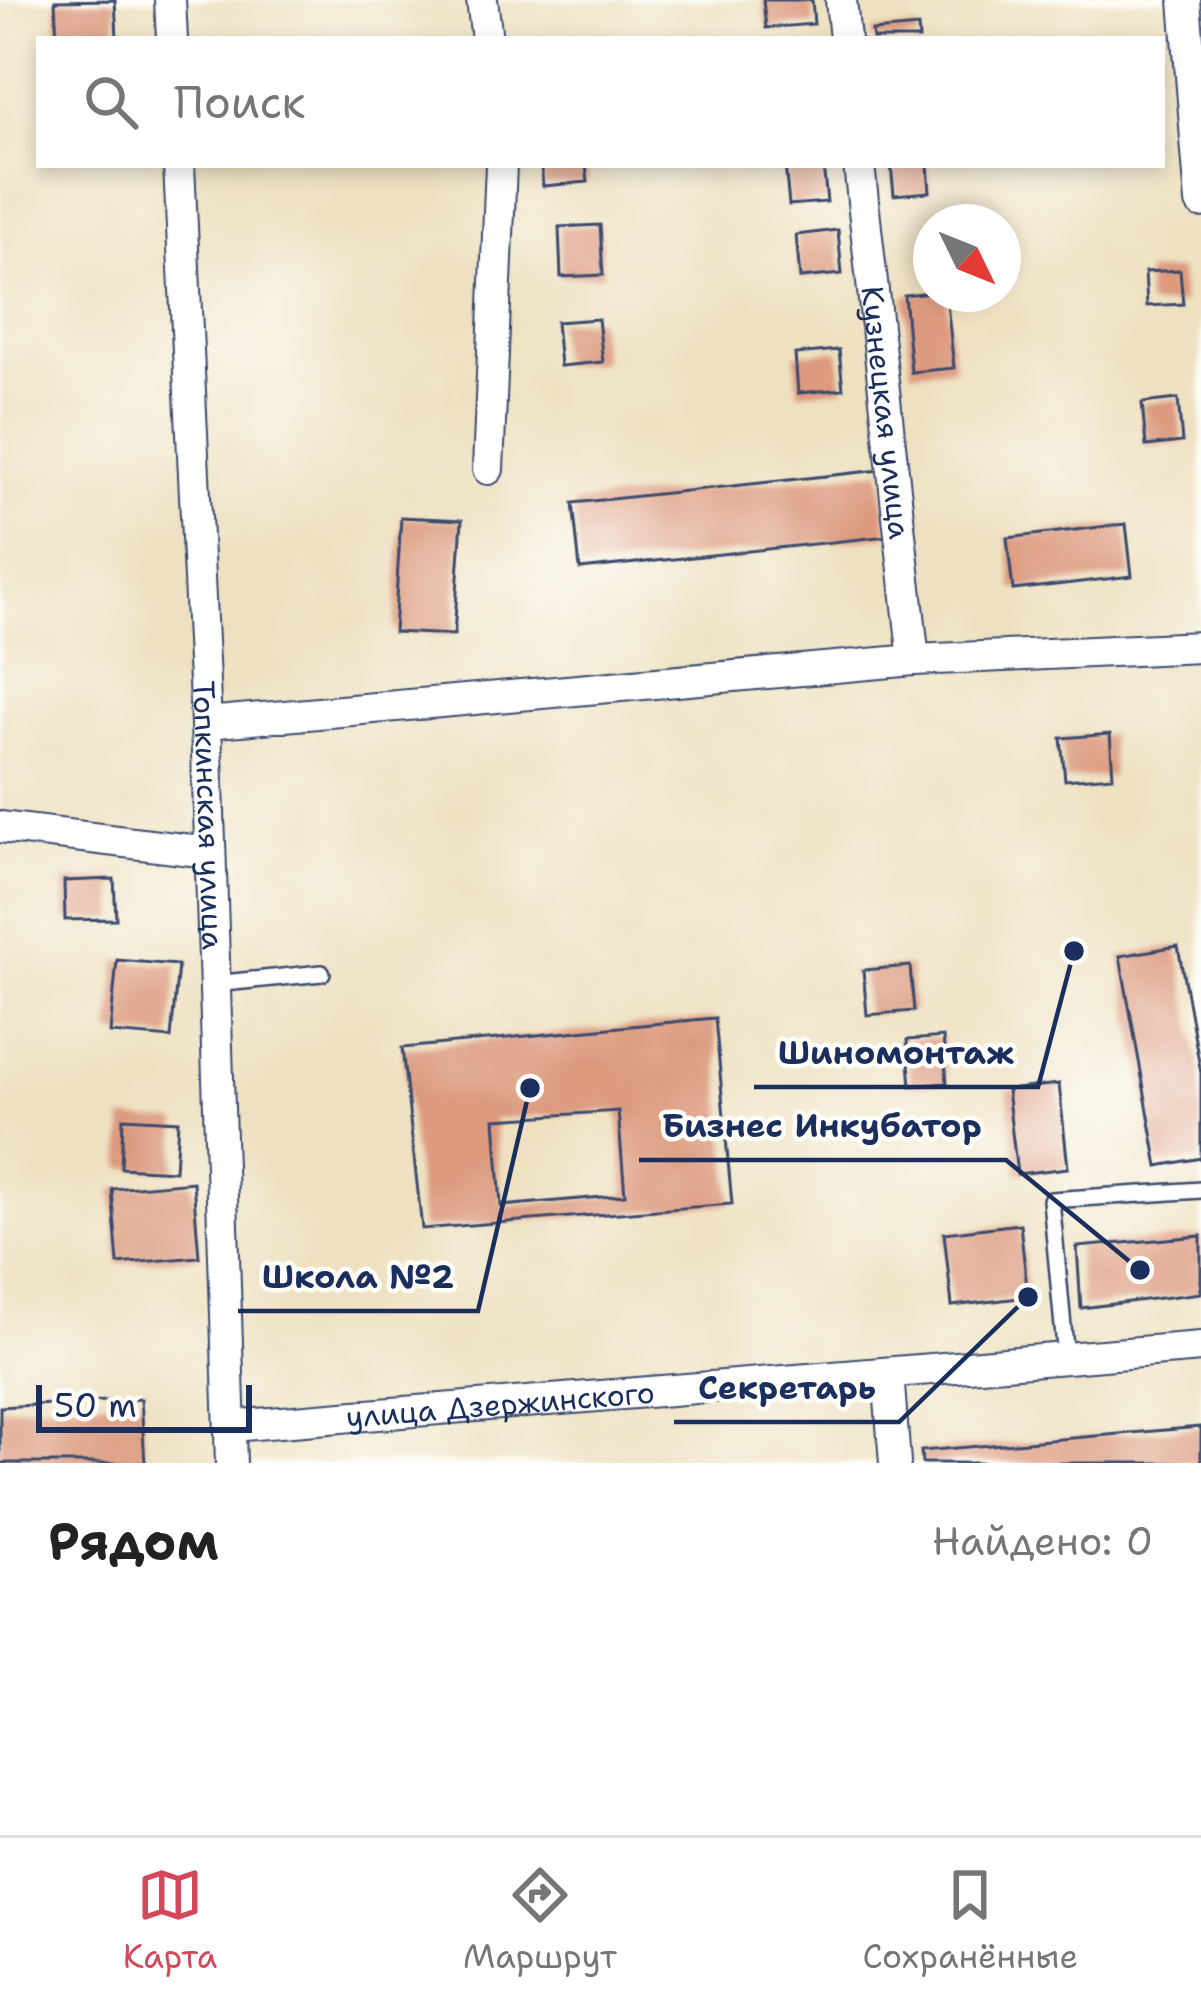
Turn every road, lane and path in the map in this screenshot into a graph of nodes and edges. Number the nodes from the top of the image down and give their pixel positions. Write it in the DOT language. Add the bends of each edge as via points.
graph roads {
  1 [pos="170,0"];
  2 [pos="482,0"];
  3 [pos="841,0"];
  4 [pos="1185,0"];
  5 [pos="172,36"];
  6 [pos="487,36"];
  7 [pos="845,36"];
  8 [pos="178,168"];
  9 [pos="501,168"];
  10 [pos="859,168"];
  11 [pos="1201,202"];
  12 [pos="488,469"];
  13 [pos="1201,647"];
  14 [pos="914,660"];
  15 [pos="206,723"];
  16 [pos="0,827"];
  17 [pos="208,851"];
  18 [pos="322,973"];
  19 [pos="214,983"];
  20 [pos="1201,1190"];
  21 [pos="1201,1347"];
  22 [pos="1066,1358"];
  23 [pos="888,1373"];
  24 [pos="230,1426"];
  25 [pos="231,1463"];
  26 [pos="895,1463"];
  1 -- 5 [label="street"];
  2 -- 6 [label="street"];
  3 -- 7 [label="street"];
  4 -- 11 [label="street"];
  8 -- 15 [label="street, Топкинская улица"];
  9 -- 12 [label="street"];
  10 -- 14 [label="street, Кузнецкая улица"];
  13 -- 14 [label="street"];
  14 -- 15 [label="street"];
  15 -- 17 [label="street, Топкинская улица"];
  16 -- 17 [label="street"];
  17 -- 19 [label="street, Топкинская улица"];
  18 -- 19 [label="lane"];
  19 -- 24 [label="street, Топкинская улица"];
  20 -- 22 [label="lane" via="1052,1200"];
  21 -- 22 [label="street, улица Дзержинского"];
  22 -- 23 [label="street, улица Дзержинского"];
  23 -- 24 [label="street, улица Дзержинского"];
  23 -- 26 [label="street"];
  24 -- 25 [label="street, Топкинская улица"];
}
